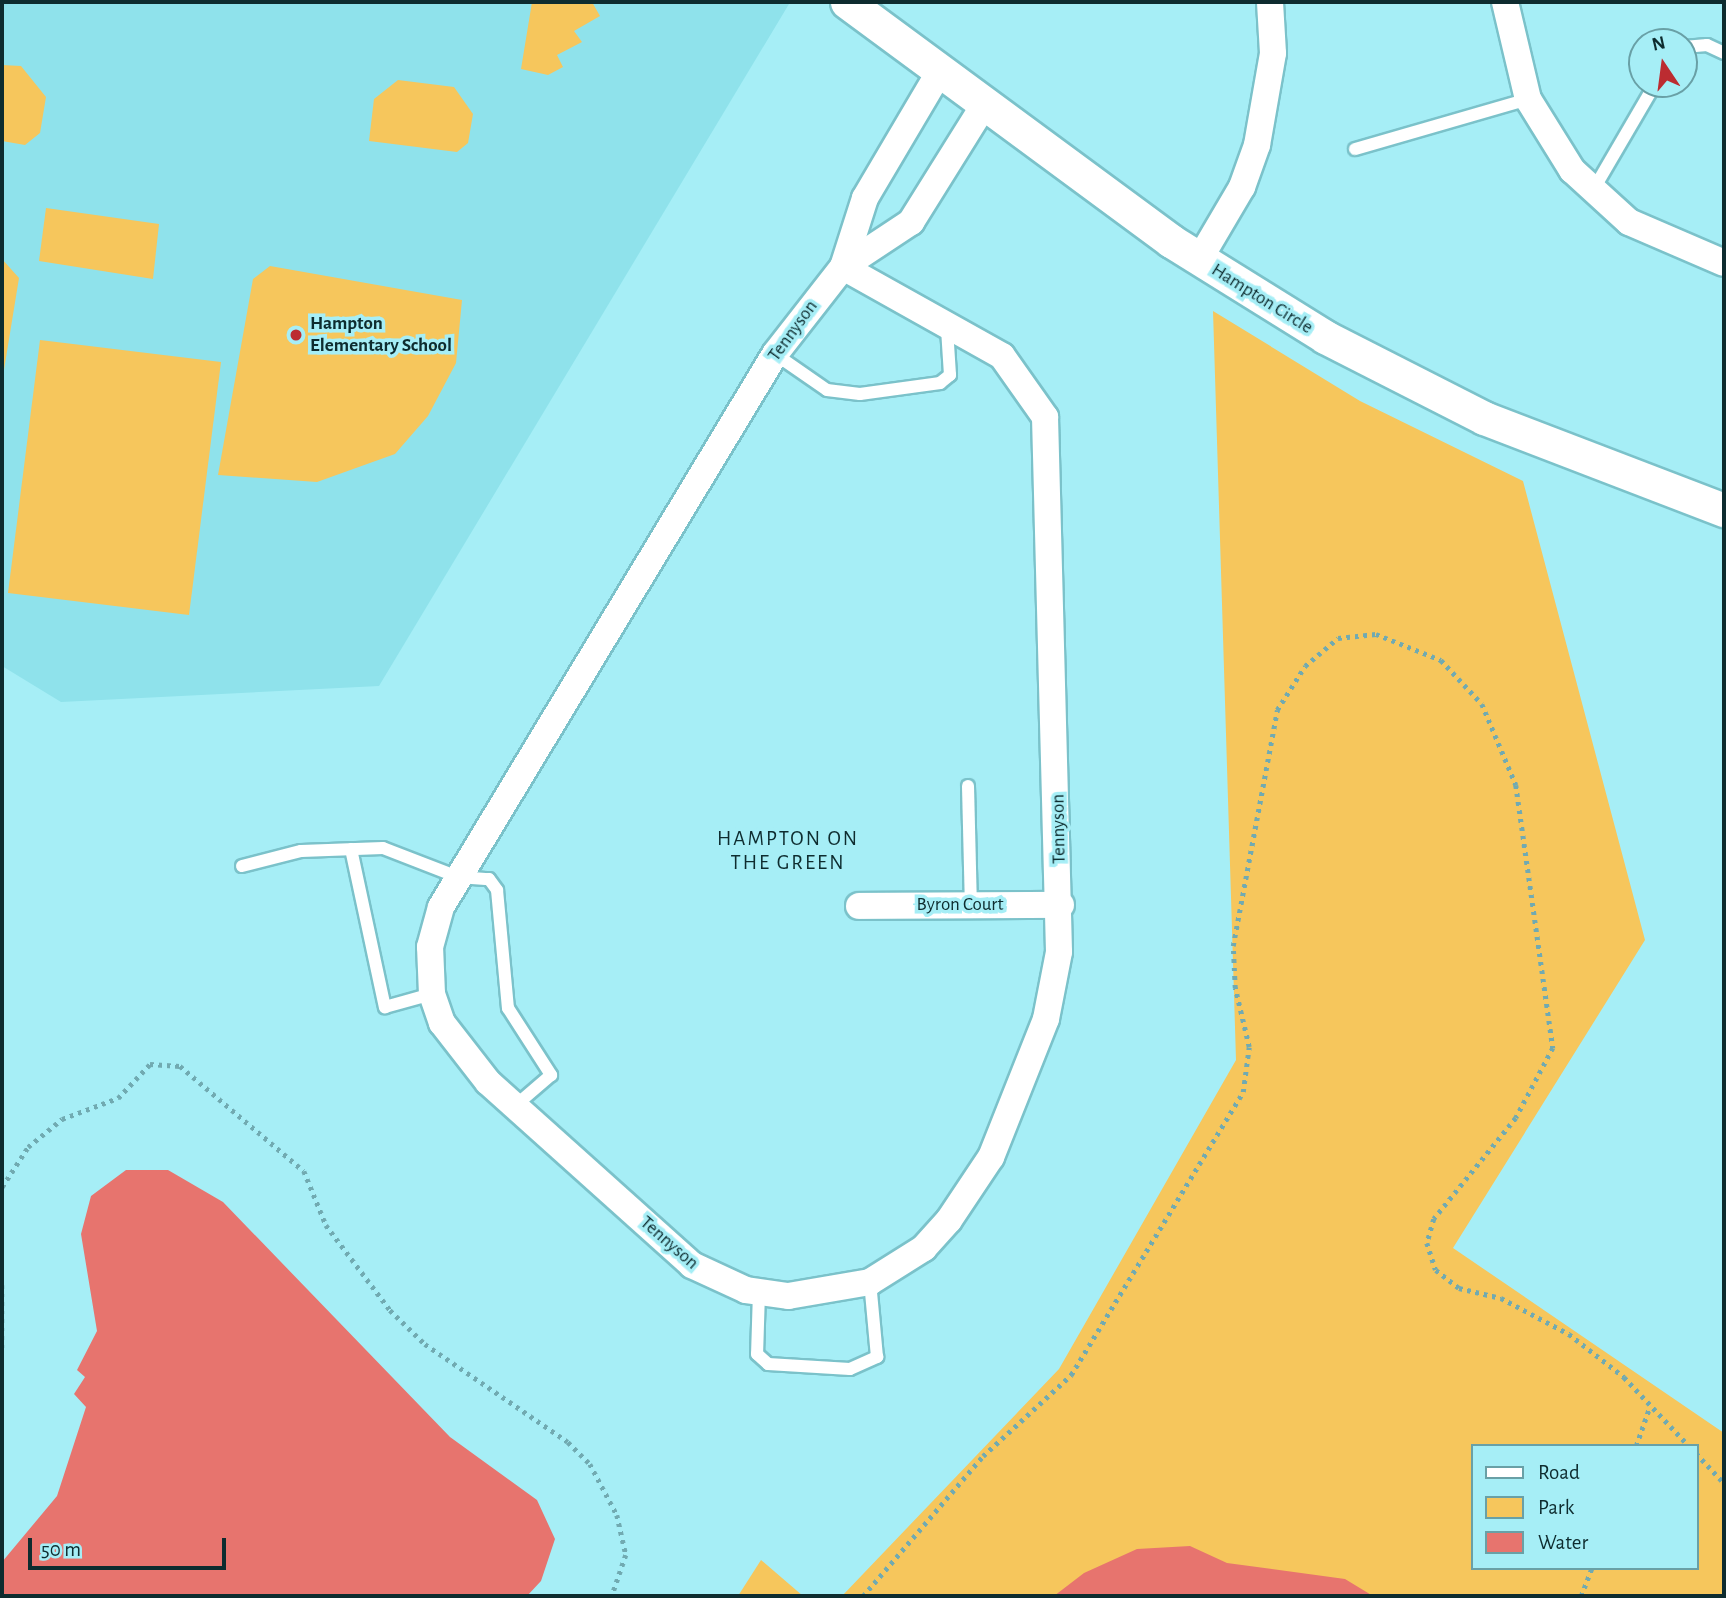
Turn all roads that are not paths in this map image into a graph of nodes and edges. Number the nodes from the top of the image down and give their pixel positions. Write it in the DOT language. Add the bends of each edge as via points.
graph roads {
  1 [pos="847,2"];
  2 [pos="1270,2"];
  3 [pos="1505,2"];
  4 [pos="1698,46"];
  5 [pos="1724,53"];
  6 [pos="940,71"];
  7 [pos="1647,98"];
  8 [pos="1528,99"];
  9 [pos="984,105"];
  10 [pos="1354,149"];
  11 [pos="1592,192"];
  12 [pos="1199,260"];
  13 [pos="1724,263"];
  14 [pos="843,267"];
  15 [pos="947,328"];
  16 [pos="775,354"];
  17 [pos="1724,510"];
  18 [pos="968,786"];
  19 [pos="351,849"];
  20 [pos="242,866"];
  21 [pos="458,877"];
  22 [pos="859,905"];
  23 [pos="971,905"];
  24 [pos="1060,905"];
  25 [pos="432,994"];
  26 [pos="516,1105"];
  27 [pos="870,1282"];
  28 [pos="759,1292"];
  1 -- 6 [label="street, Hampton Circle"];
  2 -- 12 [label="street" via="1273,53 1257,145 1242,187"];
  3 -- 8 [label="street"];
  4 -- 5 [label="lane"];
  6 -- 9 [label="street, Hampton Circle"];
  6 -- 14 [label="street, Tennyson" via="865,198"];
  7 -- 11 [label="lane"];
  8 -- 10 [label="lane"];
  8 -- 11 [label="street" via="1557,152"];
  9 -- 12 [label="street, Hampton Circle"];
  9 -- 14 [label="street, Tennyson" via="911,222"];
  11 -- 13 [label="street" via="1667,243"];
  12 -- 17 [label="street, Hampton Circle" via="1431,394 1585,461"];
  14 -- 15 [label="street, Tennyson"];
  14 -- 16 [label="street, Tennyson"];
  15 -- 16 [label="lane" via="950,376 940,383 860,394 827,390"];
  15 -- 24 [label="street, Tennyson" via="1002,356 1035,395 1046,427"];
  16 -- 21 [label="street, Tennyson"];
  18 -- 23 [label="lane"];
  19 -- 20 [label="lane" via="301,851"];
  19 -- 21 [label="lane" via="383,848"];
  19 -- 25 [label="lane" via="385,1007"];
  21 -- 25 [label="street, Tennyson" via="434,926"];
  21 -- 26 [label="lane" via="489,879 497,890 508,1008 548,1062 551,1075"];
  22 -- 23 [label="street, Byron Court"];
  23 -- 24 [label="street, Byron Court"];
  24 -- 27 [label="street, Tennyson" via="1046,1019 991,1157 924,1248"];
  25 -- 26 [label="street, Tennyson" via="466,1060"];
  26 -- 28 [label="street, Tennyson" via="692,1265"];
  27 -- 28 [label="street, Tennyson" via="812,1296"];
  27 -- 28 [label="lane" via="877,1357 850,1369 768,1364 757,1354"];
}
